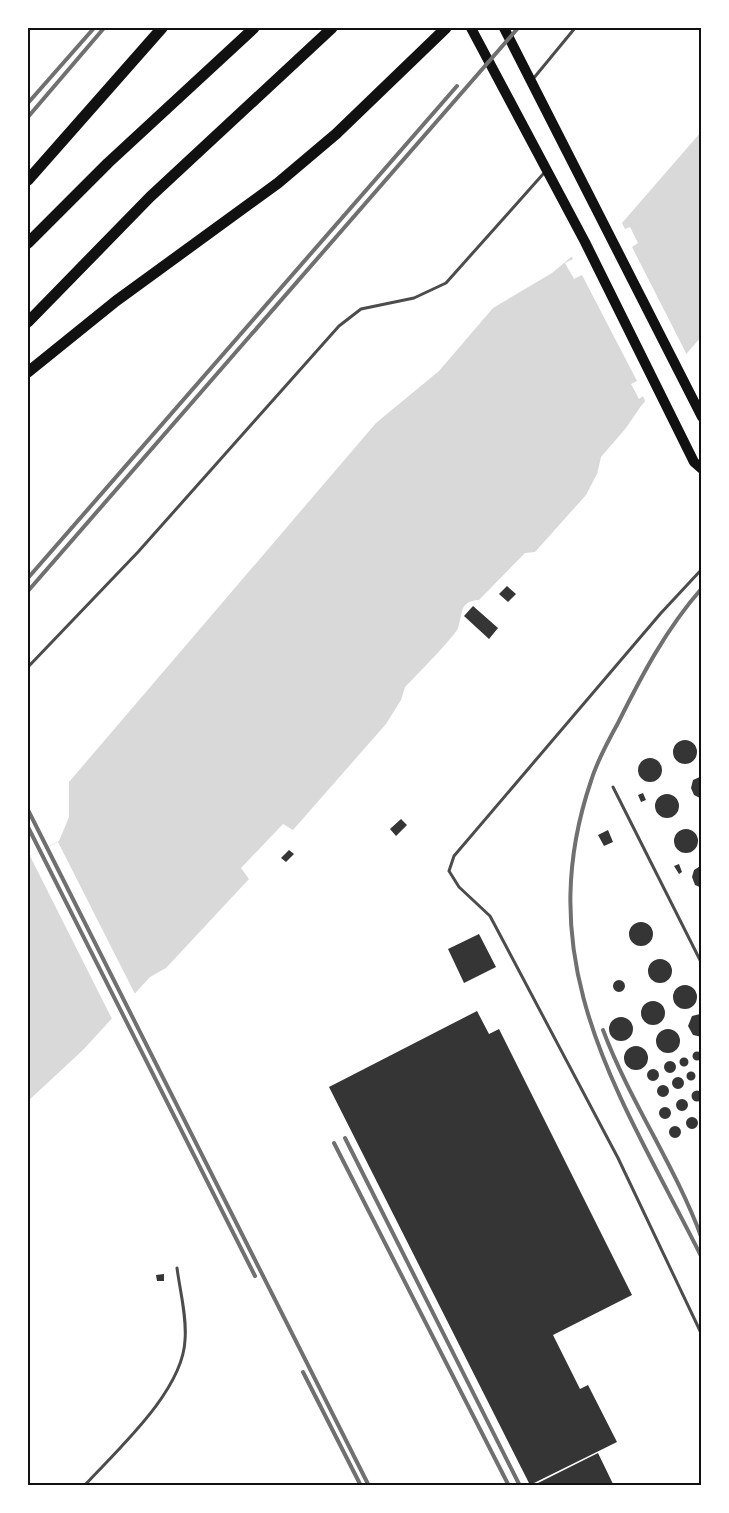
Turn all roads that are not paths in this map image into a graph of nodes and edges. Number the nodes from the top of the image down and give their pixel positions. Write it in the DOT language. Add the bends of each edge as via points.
graph roads {
  1 [pos="162,28"];
  2 [pos="254,28"];
  3 [pos="332,28"];
  4 [pos="446,28"];
  5 [pos="471,28"];
  6 [pos="504,28"];
  7 [pos="576,28"];
  8 [pos="532,81"];
  9 [pos="547,170"];
  10 [pos="28,180"];
  11 [pos="28,243"];
  12 [pos="28,322"];
  13 [pos="28,372"];
  14 [pos="702,417"];
  15 [pos="702,468"];
  16 [pos="702,569"];
  17 [pos="28,666"];
  18 [pos="613,787"];
  19 [pos="702,964"];
  20 [pos="177,1268"];
  21 [pos="702,1335"];
  22 [pos="84,1486"];
  1 -- 10 [label="highway"];
  2 -- 11 [label="highway" via="108,163"];
  3 -- 12 [label="highway" via="150,197"];
  4 -- 13 [label="highway" via="336,134 278,183 116,301"];
  5 -- 9 [label="main road"];
  6 -- 8 [label="main road"];
  7 -- 8 [label="lane"];
  8 -- 14 [label="main road"];
  9 -- 15 [label="main road" via="694,462"];
  9 -- 17 [label="lane" via="446,283 414,298 361,309 340,326 138,552"];
  16 -- 21 [label="lane" via="454,856 449,871 460,887 490,916 618,1158"];
  18 -- 19 [label="lane"];
  20 -- 22 [label="lane" via="186,1341 176,1377 143,1423"];
}
